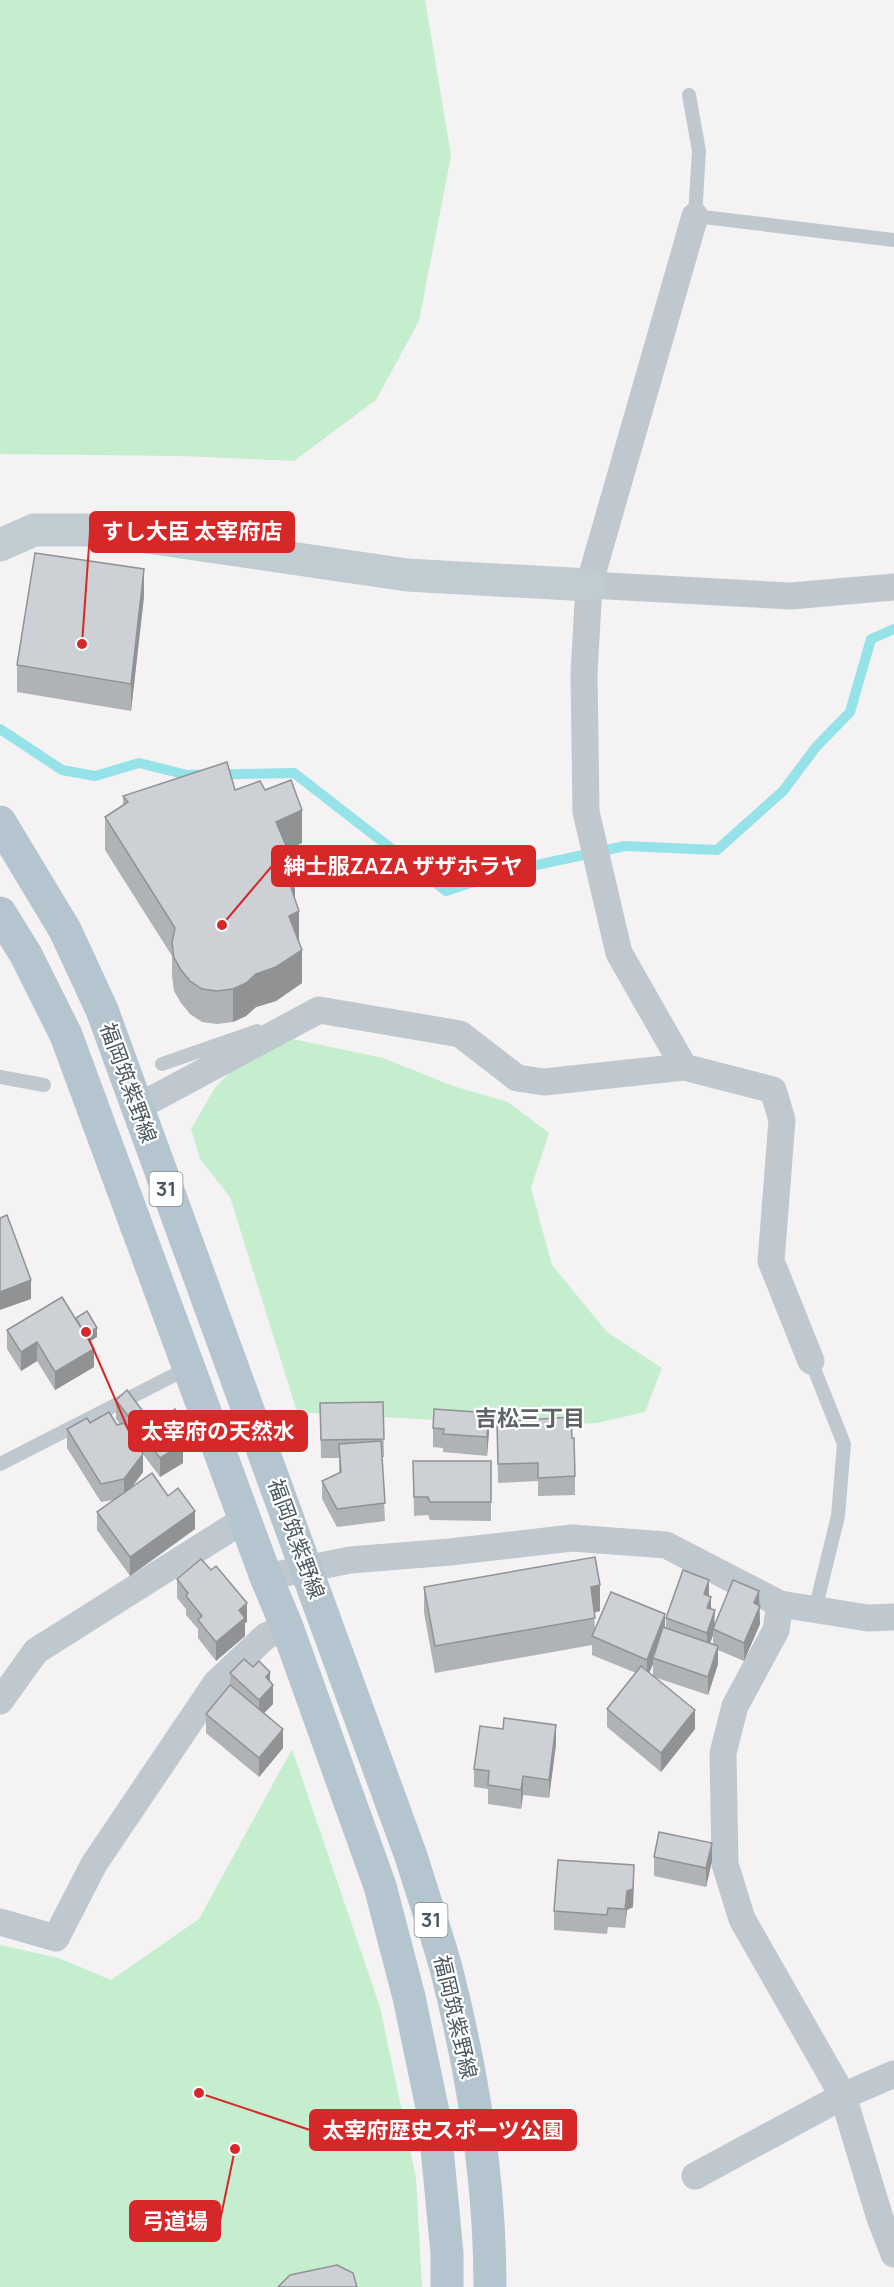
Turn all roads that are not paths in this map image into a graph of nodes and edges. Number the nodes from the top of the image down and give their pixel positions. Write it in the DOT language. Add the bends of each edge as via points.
graph roads {
  1 [pos="689,95"];
  2 [pos="695,216"];
  3 [pos="894,240"];
  4 [pos="0,545"];
  5 [pos="589,585"];
  6 [pos="894,587"];
  7 [pos="0,822"];
  8 [pos="0,913"];
  9 [pos="318,1010"];
  10 [pos="162,1064"];
  11 [pos="684,1067"];
  12 [pos="0,1077"];
  13 [pos="44,1085"];
  14 [pos="136,1108"];
  15 [pos="812,1361"];
  16 [pos="189,1368"];
  17 [pos="0,1464"];
  18 [pos="245,1519"];
  19 [pos="307,1569"];
  20 [pos="266,1577"];
  21 [pos="780,1604"];
  22 [pos="815,1610"];
  23 [pos="894,1617"];
  24 [pos="287,1627"];
  25 [pos="0,1701"];
  26 [pos="0,1922"];
  27 [pos="894,2074"];
  28 [pos="843,2096"];
  29 [pos="695,2176"];
  30 [pos="894,2254"];
  31 [pos="447,2287"];
  32 [pos="490,2287"];
  1 -- 2 [label="lane" via="699,151"];
  2 -- 3 [label="lane"];
  2 -- 5 [label="street"];
  4 -- 5 [label="street" via="34,530 99,530 407,575"];
  5 -- 6 [label="street" via="790,596"];
  5 -- 11 [label="street" via="584,673 586,812 619,953"];
  7 -- 14 [label="main road, 福岡筑紫野線 / 31" via="69,940 102,1010"];
  8 -- 16 [label="main road, 福岡筑紫野線 / 31" via="66,1035"];
  9 -- 10 [label="lane"];
  9 -- 11 [label="street" via="460,1034 517,1078 544,1082"];
  9 -- 14 [label="street"];
  11 -- 15 [label="street" via="773,1090 782,1120 771,1261"];
  12 -- 13 [label="lane"];
  14 -- 19 [label="main road, 福岡筑紫野線 / 31"];
  15 -- 22 [label="lane" via="844,1444 838,1516"];
  16 -- 17 [label="lane"];
  16 -- 18 [label="main road, 福岡筑紫野線 / 31"];
  18 -- 20 [label="main road, 福岡筑紫野線 / 31"];
  18 -- 25 [label="street" via="36,1651"];
  19 -- 20 [label="street"];
  19 -- 21 [label="street" via="350,1560 572,1538 666,1545"];
  19 -- 32 [label="main road, 福岡筑紫野線 / 31" via="412,1859 447,1971 473,2092 490,2229"];
  20 -- 24 [label="main road, 福岡筑紫野線 / 31"];
  21 -- 22 [label="street"];
  21 -- 28 [label="street" via="776,1629 735,1706 723,1753 725,1864 742,1919"];
  22 -- 23 [label="street" via="868,1618"];
  24 -- 26 [label="street" via="266,1636 216,1683 94,1864 56,1938"];
  24 -- 31 [label="main road, 福岡筑紫野線 / 31" via="380,1886 409,1997 434,2118"];
  27 -- 28 [label="street"];
  28 -- 29 [label="street"];
  28 -- 30 [label="street"];
}
